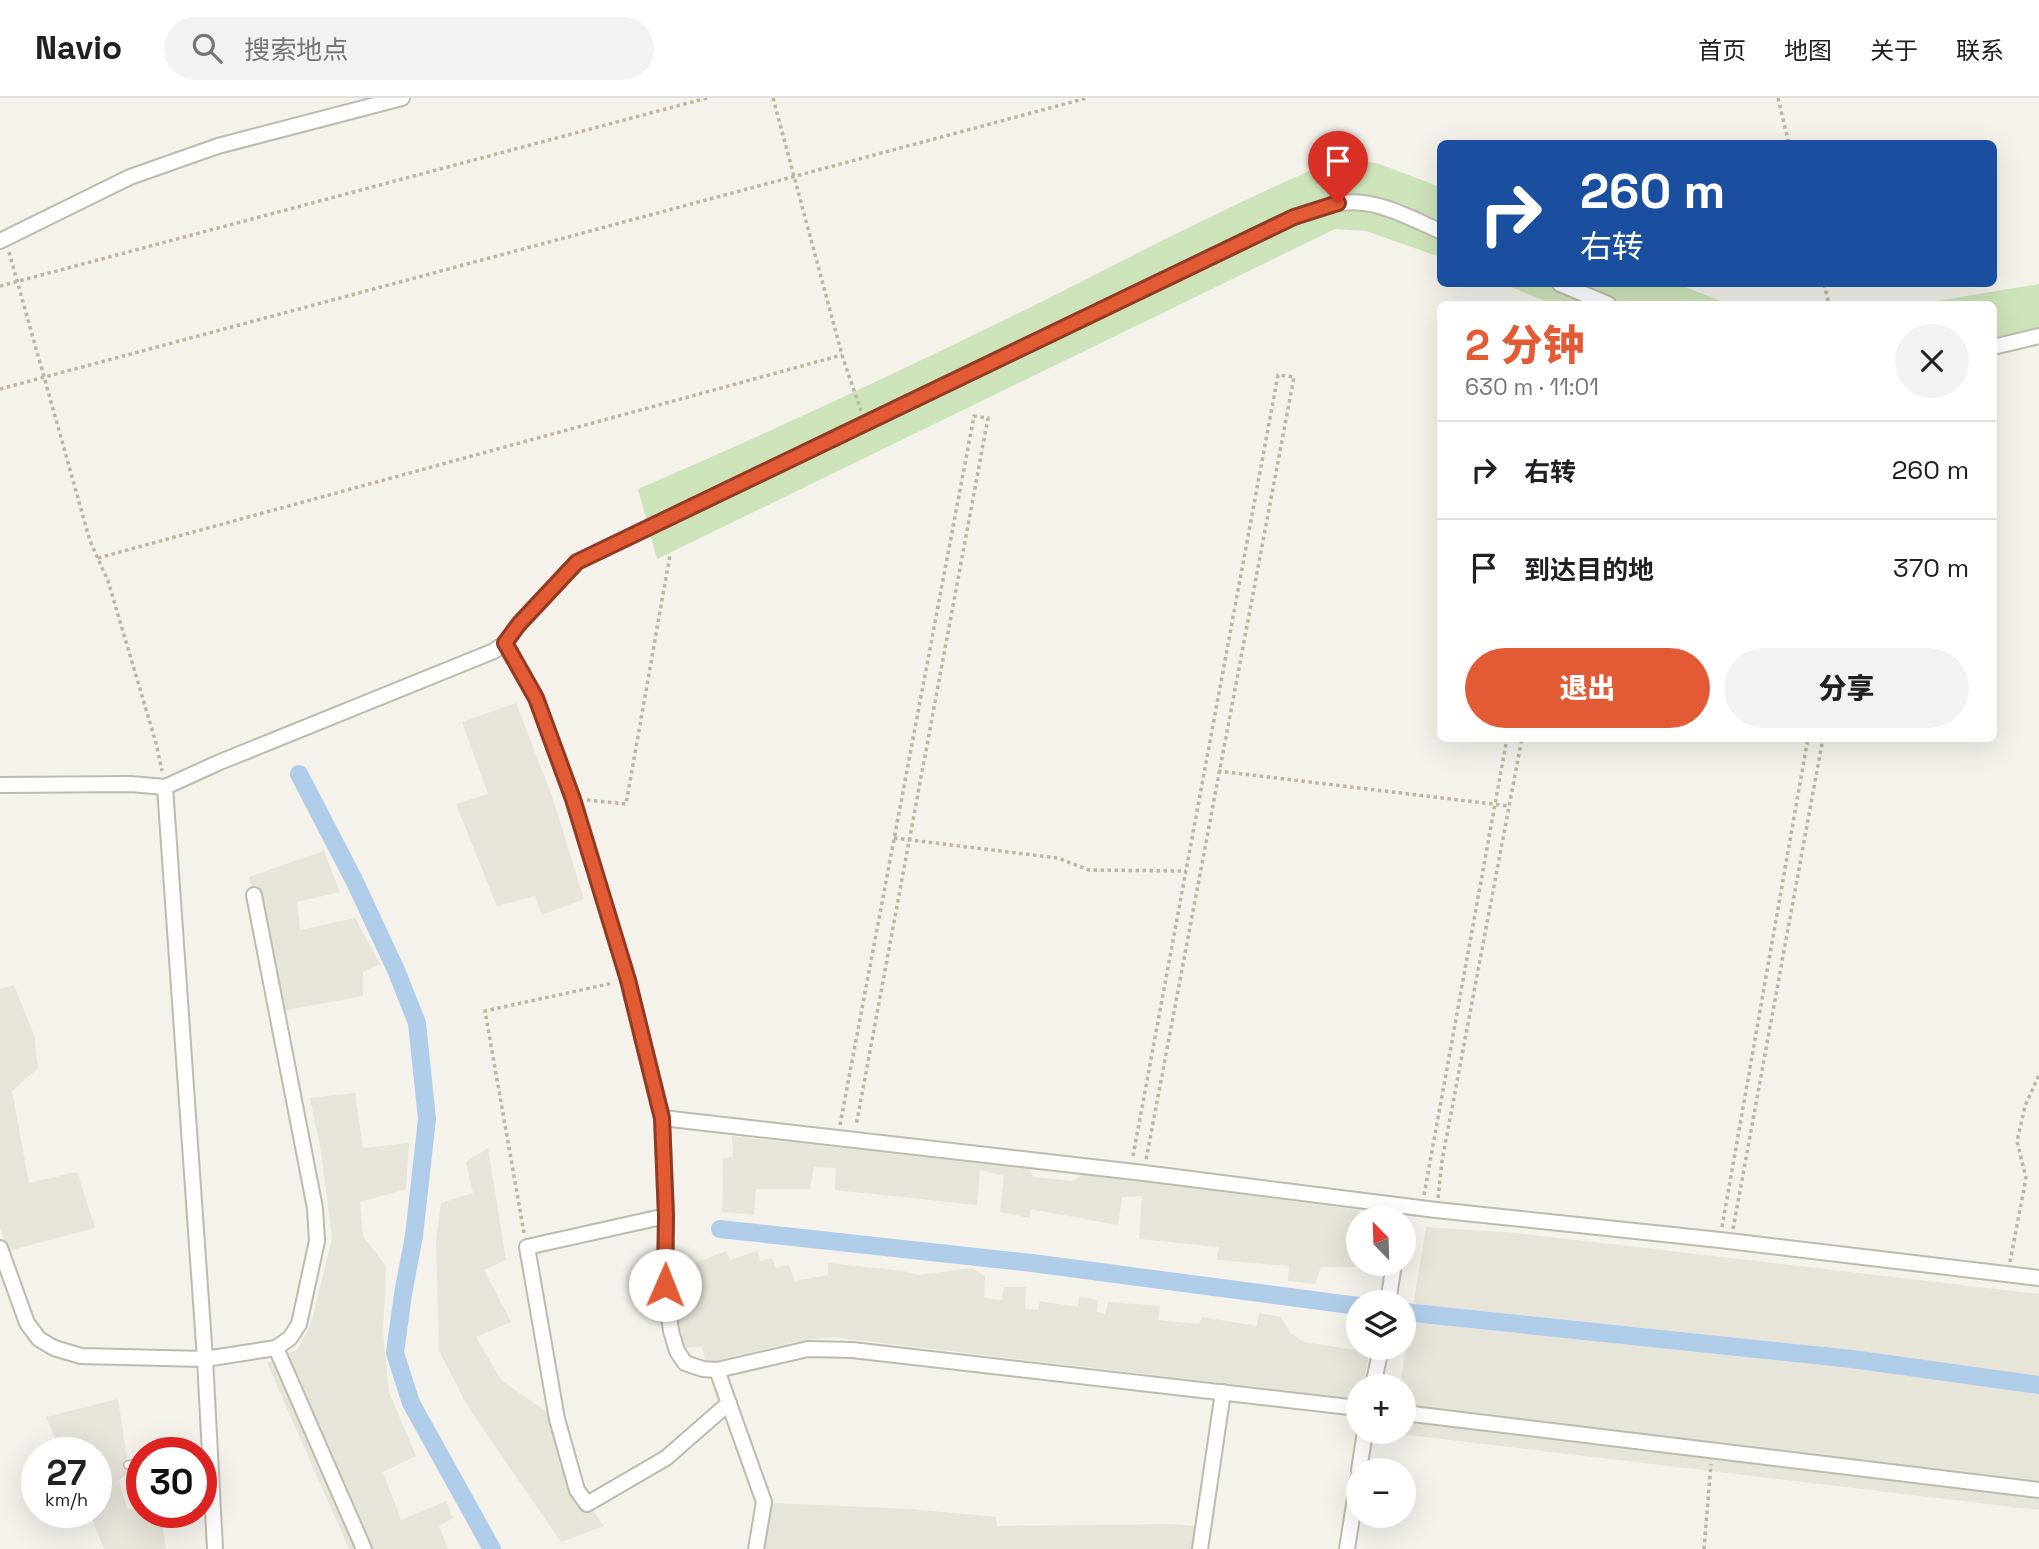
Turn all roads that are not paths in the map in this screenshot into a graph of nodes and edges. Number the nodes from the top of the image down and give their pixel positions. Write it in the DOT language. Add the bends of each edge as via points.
graph roads {
  1 [pos="402,98"];
  2 [pos="1437,230"];
  3 [pos="2,240"];
  4 [pos="1567,287"];
  5 [pos="1601,301"];
  6 [pos="2039,336"];
  7 [pos="1997,346"];
  8 [pos="505,643"];
  9 [pos="0,785"];
  10 [pos="165,787"];
  11 [pos="254,895"];
  12 [pos="662,1118"];
  13 [pos="1363,1206"];
  14 [pos="1416,1210"];
  15 [pos="666,1216"];
  16 [pos="0,1248"];
  17 [pos="2039,1278"];
  18 [pos="276,1348"];
  19 [pos="205,1359"];
  20 [pos="717,1370"];
  21 [pos="1223,1392"];
  22 [pos="729,1403"];
  23 [pos="1346,1407"];
  24 [pos="1416,1414"];
  25 [pos="206,1437"];
  26 [pos="2039,1490"];
  27 [pos="213,1528"];
  28 [pos="1350,1528"];
  29 [pos="215,1549"];
  30 [pos="364,1549"];
  31 [pos="756,1549"];
  32 [pos="1200,1549"];
  33 [pos="1347,1549"];
  1 -- 3 [label="street" via="218,146 130,177"];
  2 -- 8 [label="street" via="1364,202 1338,203 1294,217 577,562"];
  4 -- 5 [label="street"];
  6 -- 7 [label="street"];
  8 -- 10 [label="street"];
  8 -- 12 [label="street" via="536,698 573,799 628,980"];
  9 -- 10 [label="street"];
  10 -- 19 [label="street"];
  11 -- 18 [label="street" via="315,1208 317,1241 299,1324"];
  12 -- 13 [label="street" via="1137,1172"];
  12 -- 15 [label="street"];
  14 -- 17 [label="street" via="1725,1240"];
  15 -- 20 [label="street" via="665,1285 677,1351 685,1363"];
  15 -- 22 [label="street" via="527,1247 557,1419 577,1490 587,1504 666,1458"];
  16 -- 19 [label="street" via="27,1323 38,1339 54,1348 81,1356"];
  18 -- 19 [label="street"];
  18 -- 30 [label="street"];
  19 -- 25 [label="street"];
  20 -- 21 [label="street" via="808,1349 852,1350"];
  20 -- 22 [label="street"];
  21 -- 23 [label="street"];
  21 -- 32 [label="street"];
  22 -- 31 [label="street" via="764,1502"];
  24 -- 26 [label="street"];
  27 -- 29 [label="street"];
  28 -- 33 [label="street"];
}
